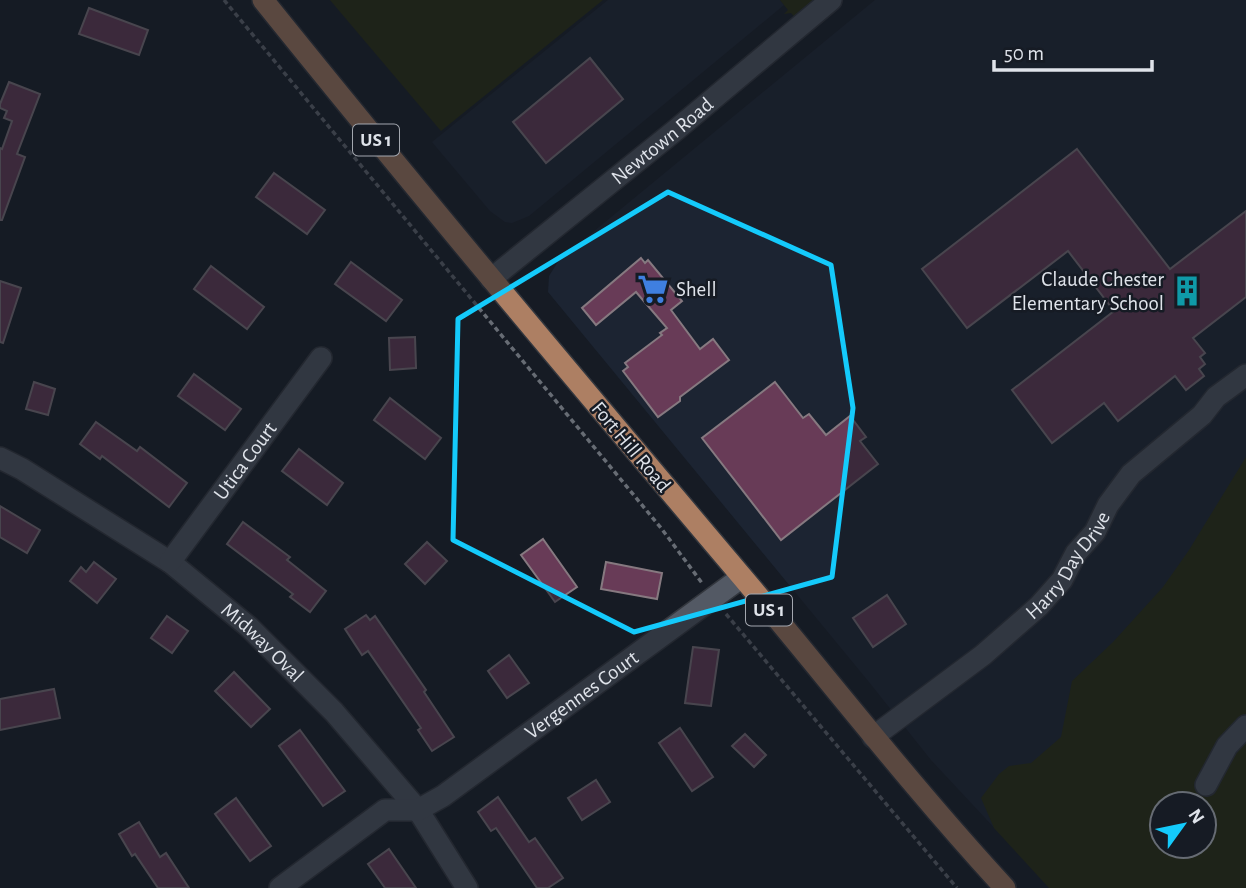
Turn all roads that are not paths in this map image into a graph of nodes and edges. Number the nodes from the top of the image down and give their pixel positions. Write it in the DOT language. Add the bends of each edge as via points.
graph roads {
  1 [pos="262,0"];
  2 [pos="831,0"];
  3 [pos="491,279"];
  4 [pos="321,358"];
  5 [pos="1246,375"];
  6 [pos="0,458"];
  7 [pos="170,562"];
  8 [pos="741,577"];
  9 [pos="1246,726"];
  10 [pos="873,737"];
  11 [pos="1206,785"];
  12 [pos="418,810"];
  13 [pos="280,888"];
  14 [pos="467,888"];
  15 [pos="1005,888"];
  1 -- 3 [label="main road, Fort Hill Road / US 1"];
  2 -- 3 [label="street, Newtown Road"];
  3 -- 8 [label="main road, Fort Hill Road / US 1"];
  4 -- 7 [label="street, Utica Court"];
  5 -- 10 [label="street, Harry Day Drive" via="1131,474 1062,580 1039,606 983,655"];
  6 -- 7 [label="street, Midway Oval"];
  7 -- 12 [label="street, Midway Oval" via="249,627 334,712"];
  8 -- 10 [label="main road, Fort Hill Road / US 1"];
  8 -- 12 [label="street, Vergennes Court" via="591,690"];
  9 -- 11 [label="street" via="1227,746"];
  10 -- 15 [label="main road, Fort Hill Road / US 1"];
  12 -- 13 [label="street" via="385,810"];
  12 -- 14 [label="street, Midway Oval"];
}
